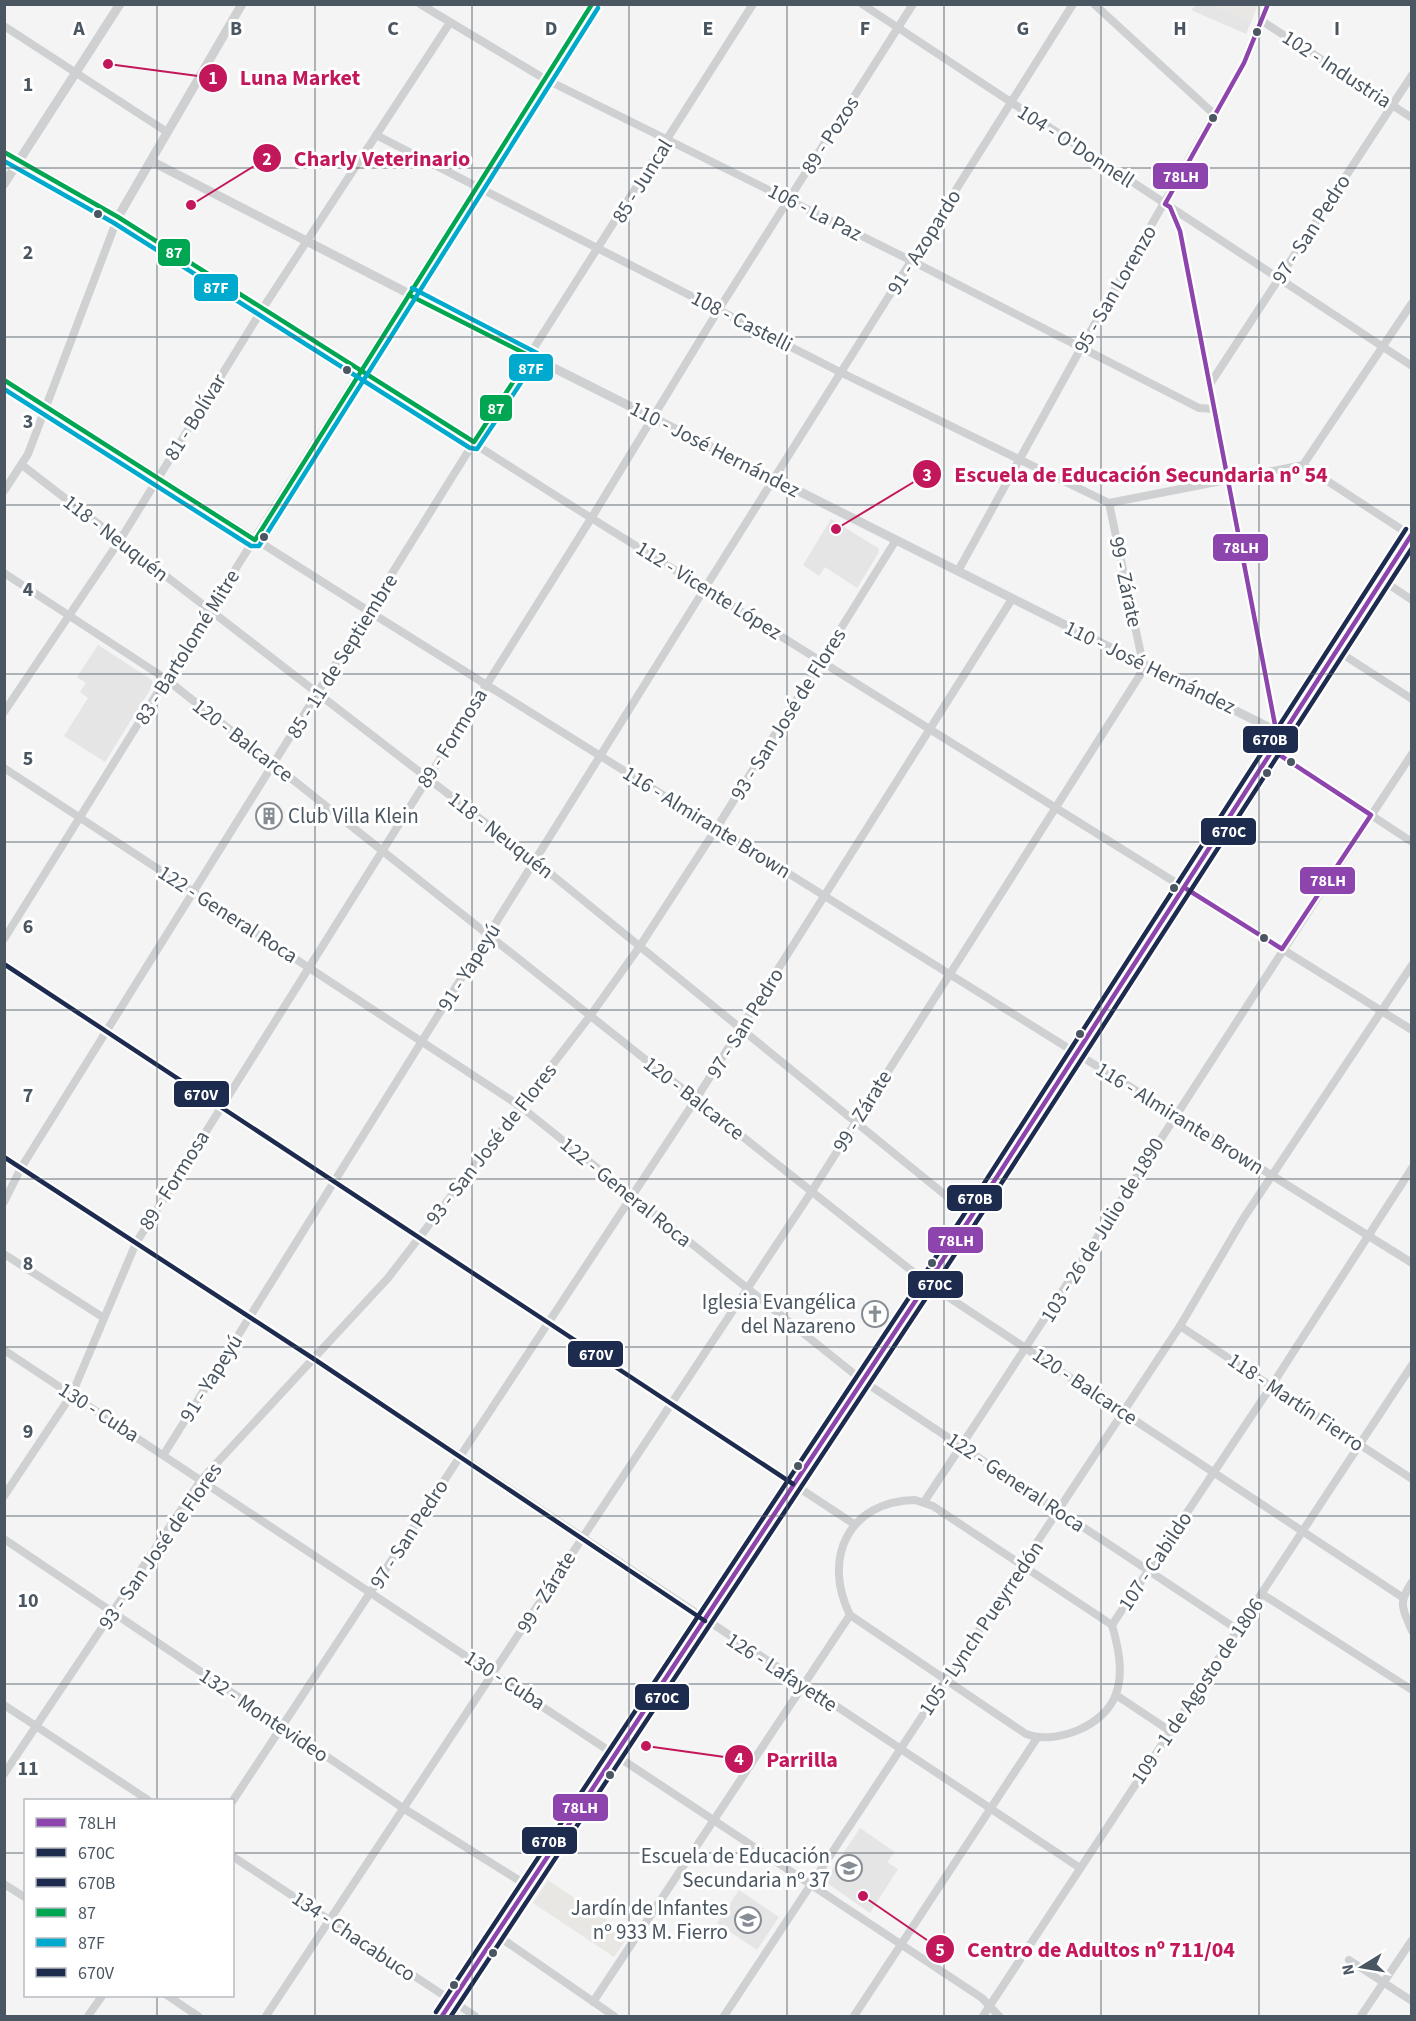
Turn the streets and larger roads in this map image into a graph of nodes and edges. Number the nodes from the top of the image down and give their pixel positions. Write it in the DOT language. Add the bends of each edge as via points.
graph roads {
  1 [pos="120,4"];
  2 [pos="242,4"];
  3 [pos="420,4"];
  4 [pos="592,4"];
  5 [pos="753,4"];
  6 [pos="862,4"];
  7 [pos="913,4"];
  8 [pos="1073,4"];
  9 [pos="1094,4"];
  10 [pos="1268,4"];
  11 [pos="1262,21"];
  12 [pos="449,24"];
  13 [pos="4,26"];
  14 [pos="898,28"];
  15 [pos="76,73"];
  16 [pos="1412,75"];
  17 [pos="545,79"];
  18 [pos="1011,103"];
  19 [pos="1392,105"];
  20 [pos="1215,115"];
  21 [pos="1412,118"];
  22 [pos="167,132"];
  23 [pos="376,135"];
  24 [pos="668,139"];
  25 [pos="4,152"];
  26 [pos="20,161"];
  27 [pos="151,161"];
  28 [pos="4,184"];
  29 [pos="477,186"];
  30 [pos="789,200"];
  31 [pos="1167,206"];
  32 [pos="118,218"];
  33 [pos="306,241"];
  34 [pos="599,248"];
  35 [pos="912,261"];
  36 [pos="1278,279"];
  37 [pos="409,295"];
  38 [pos="1412,303"];
  39 [pos="263,308"];
  40 [pos="718,309"];
  41 [pos="1383,347"];
  42 [pos="1081,348"];
  43 [pos="530,356"];
  44 [pos="1412,366"];
  45 [pos="360,372"];
  46 [pos="840,372"];
  47 [pos="4,380"];
  48 [pos="1210,384"];
  49 [pos="46,407"];
  50 [pos="1214,409"];
  51 [pos="651,417"];
  52 [pos="474,442"];
  53 [pos="1018,460"];
  54 [pos="22,465"];
  55 [pos="1303,465"];
  56 [pos="157,478"];
  57 [pos="775,479"];
  58 [pos="1228,480"];
  59 [pos="4,491"];
  60 [pos="1109,503"];
  61 [pos="592,518"];
  62 [pos="1411,534"];
  63 [pos="120,540"];
  64 [pos="255,540"];
  65 [pos="896,540"];
  66 [pos="958,571"];
  67 [pos="4,573"];
  68 [pos="1382,580"];
  69 [pos="705,588"];
  70 [pos="1012,599"];
  71 [pos="1412,600"];
  72 [pos="210,610"];
  73 [pos="370,612"];
  74 [pos="69,615"];
  75 [pos="1336,650"];
  76 [pos="821,661"];
  77 [pos="1143,664"];
  78 [pos="166,679"];
  79 [pos="485,684"];
  80 [pos="318,693"];
  81 [pos="1412,699"];
  82 [pos="4,712"];
  83 [pos="930,727"];
  84 [pos="1279,732"];
  85 [pos="1272,750"];
  86 [pos="1412,754"];
  87 [pos="602,755"];
  88 [pos="274,765"];
  89 [pos="4,768"];
  90 [pos="427,777"];
  91 [pos="1055,806"];
  92 [pos="1371,815"];
  93 [pos="80,818"];
  94 [pos="716,829"];
  95 [pos="1412,842"];
  96 [pos="382,849"];
  97 [pos="535,861"];
  98 [pos="1185,888"];
  99 [pos="194,893"];
  100 [pos="825,896"];
  101 [pos="489,935"];
  102 [pos="4,939"];
  103 [pos="640,946"];
  104 [pos="1282,949"];
  105 [pos="4,964"];
  106 [pos="1412,965"];
  107 [pos="308,966"];
  108 [pos="948,974"];
  109 [pos="1382,1011"];
  110 [pos="590,1016"];
  111 [pos="742,1029"];
  112 [pos="108,1030"];
  113 [pos="1412,1030"];
  114 [pos="422,1042"];
  115 [pos="1077,1054"];
  116 [pos="696,1099"];
  117 [pos="220,1106"];
  118 [pos="520,1106"];
  119 [pos="1175,1115"];
  120 [pos="854,1123"];
  121 [pos="4,1157"];
  122 [pos="21,1168"];
  123 [pos="1412,1168"];
  124 [pos="1274,1176"];
  125 [pos="334,1179"];
  126 [pos="812,1191"];
  127 [pos="632,1197"];
  128 [pos="4,1202"];
  129 [pos="971,1216"];
  130 [pos="420,1236"];
  131 [pos="1369,1236"];
  132 [pos="136,1243"];
  133 [pos="4,1254"];
  134 [pos="1412,1263"];
  135 [pos="927,1283"];
  136 [pos="747,1288"];
  137 [pos="104,1318"];
  138 [pos="249,1318"];
  139 [pos="548,1321"];
  140 [pos="1180,1326"];
  141 [pos="1028,1348"];
  142 [pos="4,1350"];
  143 [pos="314,1359"];
  144 [pos="1412,1365"];
  145 [pos="863,1381"];
  146 [pos="1272,1385"];
  147 [pos="72,1394"];
  148 [pos="671,1403"];
  149 [pos="1122,1412"];
  150 [pos="1359,1444"];
  151 [pos="962,1446"];
  152 [pos="164,1454"];
  153 [pos="459,1457"];
  154 [pos="1214,1473"];
  155 [pos="1412,1479"];
  156 [pos="201,1480"];
  157 [pos="793,1484"];
  158 [pos="4,1496"];
  159 [pos="924,1502"];
  160 [pos="1059,1510"];
  161 [pos="854,1524"];
  162 [pos="1302,1532"];
  163 [pos="581,1538"];
  164 [pos="4,1539"];
  165 [pos="1023,1566"];
  166 [pos="1150,1570"];
  167 [pos="1412,1582"];
  168 [pos="371,1592"];
  169 [pos="1262,1594"];
  170 [pos="1402,1597"];
  171 [pos="112,1614"];
  172 [pos="850,1616"];
  173 [pos="705,1621"];
  174 [pos="1112,1625"];
  175 [pos="1238,1630"];
  176 [pos="1412,1631"];
  177 [pos="495,1673"];
  178 [pos="945,1682"];
  179 [pos="802,1685"];
  180 [pos="1412,1690"];
  181 [pos="1116,1695"];
  182 [pos="4,1705"];
  183 [pos="36,1726"];
  184 [pos="282,1727"];
  185 [pos="1170,1731"];
  186 [pos="1037,1738"];
  187 [pos="901,1748"];
  188 [pos="616,1753"];
  189 [pos="4,1774"];
  190 [pos="146,1799"];
  191 [pos="234,1799"];
  192 [pos="403,1808"];
  193 [pos="990,1809"];
  194 [pos="714,1818"];
  195 [pos="234,1857"];
  196 [pos="1080,1868"];
  197 [pos="811,1882"];
  198 [pos="4,1884"];
  199 [pos="528,1886"];
  200 [pos="24,1897"];
  201 [pos="329,1919"];
  202 [pos="495,1934"];
  203 [pos="1412,1940"];
  204 [pos="901,1944"];
  205 [pos="1349,1960"];
  206 [pos="1384,1982"];
  207 [pos="101,1997"];
  208 [pos="171,1997"];
  209 [pos="1412,2001"];
  210 [pos="452,2002"];
  211 [pos="593,2002"];
  212 [pos="990,2006"];
  213 [pos="88,2016"];
  214 [pos="198,2016"];
  215 [pos="266,2016"];
  216 [pos="442,2016"];
  217 [pos="475,2016"];
  218 [pos="614,2016"];
  219 [pos="724,2016"];
  220 [pos="854,2016"];
  221 [pos="983,2016"];
  222 [pos="999,2016"];
  223 [pos="1361,2016"];
  1 -- 15 [label="street"];
  2 -- 22 [label="street"];
  3 -- 12 [label="street, 106 - La Paz"];
  4 -- 17 [label="street, 83 - Bartolomé Mitre"];
  5 -- 24 [label="street, 85 - Juncal"];
  6 -- 14 [label="street, 104 - O'Donnell"];
  7 -- 14 [label="street, 89 - Pozos"];
  8 -- 18 [label="street, 91 - Azopardo"];
  9 -- 20 [label="street"];
  10 -- 11 [label="street, 95 - San Lorenzo"];
  11 -- 19 [label="street, 102 - Industria"];
  11 -- 20 [label="street, 95 - San Lorenzo"];
  12 -- 17 [label="street, 106 - La Paz"];
  12 -- 23 [label="street, 81 - Bolívar"];
  13 -- 15 [label="street"];
  14 -- 18 [label="street, 104 - O'Donnell"];
  14 -- 30 [label="street, 89 - Pozos"];
  15 -- 22 [label="street"];
  15 -- 26 [label="street"];
  16 -- 19 [label="street, 97 - San Pedro"];
  17 -- 24 [label="street, 106 - La Paz"];
  17 -- 29 [label="street, 83 - Bartolomé Mitre"];
  18 -- 31 [label="street, 104 - O'Donnell"];
  18 -- 35 [label="street, 91 - Azopardo"];
  19 -- 21 [label="street, 102 - Industria"];
  19 -- 36 [label="street, 97 - San Pedro"];
  20 -- 31 [label="street, 95 - San Lorenzo"];
  22 -- 27 [label="street"];
  23 -- 29 [label="street, 108 - Castelli"];
  23 -- 33 [label="street, 81 - Bolívar"];
  24 -- 30 [label="street, 106 - La Paz"];
  24 -- 34 [label="street, 85 - Juncal"];
  25 -- 26 [label="street, 112 - Vicente López"];
  26 -- 28 [label="street"];
  26 -- 32 [label="street, 112 - Vicente López"];
  27 -- 32 [label="street"];
  27 -- 33 [label="street, 110 - José Hernández"];
  29 -- 34 [label="street, 108 - Castelli"];
  29 -- 37 [label="street, 83 - Bartolomé Mitre"];
  30 -- 35 [label="street, 106 - La Paz"];
  30 -- 40 [label="street, 89 - Pozos"];
  31 -- 36 [label="street, 104 - O'Donnell"];
  31 -- 42 [label="street, 95 - San Lorenzo"];
  31 -- 48 [label="street" via="1180,231"];
  32 -- 39 [label="street, 112 - Vicente López"];
  32 -- 49 [label="street"];
  33 -- 37 [label="street, 110 - José Hernández"];
  33 -- 39 [label="street, 81 - Bolívar"];
  34 -- 40 [label="street, 108 - Castelli"];
  34 -- 43 [label="street, 85 - Juncal"];
  35 -- 42 [label="street, 106 - La Paz"];
  35 -- 46 [label="street, 91 - Azopardo"];
  36 -- 41 [label="street, 104 - O'Donnell"];
  36 -- 48 [label="street, 97 - San Pedro"];
  37 -- 43 [label="street, 110 - José Hernández"];
  37 -- 45 [label="street, 83 - Bartolomé Mitre"];
  38 -- 41 [label="street"];
  39 -- 45 [label="street, 112 - Vicente López"];
  39 -- 56 [label="street, 81 - Bolívar"];
  40 -- 46 [label="street, 108 - Castelli"];
  40 -- 51 [label="street, 89 - Pozos"];
  41 -- 44 [label="street, 104 - O'Donnell"];
  41 -- 55 [label="street"];
  42 -- 50 [label="street, 106 - La Paz" via="1199,408"];
  42 -- 53 [label="street, 95 - San Lorenzo"];
  43 -- 51 [label="street, 110 - José Hernández"];
  43 -- 52 [label="street, 85 - 11 de Septiembre"];
  45 -- 52 [label="street, 112 - Vicente López"];
  45 -- 64 [label="street, 83 - Bartolomé Mitre"];
  46 -- 53 [label="street, 108 - Castelli"];
  46 -- 57 [label="street, 91 - Azopardo"];
  47 -- 49 [label="street, 116 - Almirante Brown"];
  48 -- 50 [label="street"];
  49 -- 54 [label="street"];
  49 -- 56 [label="street, 116 - Almirante Brown"];
  50 -- 58 [label="street"];
  51 -- 57 [label="street, 110 - José Hernández"];
  51 -- 61 [label="street, 89 - Formosa"];
  52 -- 61 [label="street, 112 - Vicente López"];
  52 -- 73 [label="street, 85 - 11 de Septiembre"];
  53 -- 60 [label="street, 108 - Castelli"];
  53 -- 66 [label="street, 95 - San Lorenzo"];
  54 -- 59 [label="street"];
  54 -- 63 [label="street, 118 - Neuquén"];
  55 -- 58 [label="street"];
  55 -- 62 [label="street"];
  56 -- 63 [label="street, 81 - Bolívar"];
  56 -- 64 [label="street, 116 - Almirante Brown"];
  57 -- 65 [label="street, 110 - José Hernández"];
  57 -- 69 [label="street, 91 - Yapeyú"];
  58 -- 60 [label="street"];
  58 -- 84 [label="street"];
  60 -- 77 [label="street, 99 - Zárate"];
  61 -- 69 [label="street, 112 - Vicente López"];
  61 -- 79 [label="street, 89 - Formosa"];
  62 -- 68 [label="street"];
  63 -- 72 [label="street, 118 - Neuquén"];
  63 -- 74 [label="street, 81 - Bolívar"];
  64 -- 72 [label="street, 83 - Bartolomé Mitre"];
  64 -- 73 [label="street, 116 - Almirante Brown"];
  65 -- 66 [label="street, 110 - José Hernández"];
  65 -- 76 [label="street, 93 - San José de Flores"];
  66 -- 70 [label="street, 110 - José Hernández"];
  67 -- 74 [label="street, 120 - Balcarce"];
  68 -- 71 [label="street"];
  68 -- 75 [label="street"];
  69 -- 76 [label="street, 112 - Vicente López"];
  69 -- 87 [label="street, 91 - Yapeyú"];
  70 -- 77 [label="street, 110 - José Hernández"];
  70 -- 83 [label="street, 97 - San Pedro"];
  72 -- 78 [label="street, 83 - Bartolomé Mitre"];
  72 -- 80 [label="street, 118 - Neuquén"];
  73 -- 79 [label="street, 116 - Almirante Brown"];
  73 -- 80 [label="street, 85 - 11 de Septiembre"];
  74 -- 78 [label="street, 120 - Balcarce"];
  74 -- 82 [label="street, 81 - Bolívar"];
  75 -- 81 [label="street"];
  75 -- 84 [label="street"];
  76 -- 83 [label="street, 112 - Vicente López"];
  76 -- 94 [label="street, 93 - San José de Flores"];
  77 -- 84 [label="street, 110 - José Hernández"];
  77 -- 91 [label="street, 99 - Zárate" via="1140,675"];
  78 -- 88 [label="street, 120 - Balcarce"];
  78 -- 93 [label="street, 83 - Bartolomé Mitre"];
  79 -- 87 [label="street, 116 - Almirante Brown"];
  79 -- 90 [label="street, 89 - Formosa"];
  80 -- 88 [label="street, 85 - 11 de Septiembre"];
  80 -- 90 [label="street, 118 - Neuquén"];
  83 -- 91 [label="street, 112 - Vicente López"];
  83 -- 100 [label="street, 97 - San Pedro"];
  84 -- 85 [label="street"];
  85 -- 92 [label="street"];
  85 -- 98 [label="street"];
  86 -- 92 [label="street, 103 - 26 de Julio de 1890"];
  87 -- 94 [label="street, 116 - Almirante Brown"];
  87 -- 97 [label="street, 91 - Yapeyú"];
  88 -- 96 [label="street, 120 - Balcarce"];
  88 -- 99 [label="street, 85 - 11 de Septiembre"];
  89 -- 93 [label="street, 122 - General Roca"];
  90 -- 96 [label="street, 89 - Formosa"];
  90 -- 97 [label="street, 118 - Neuquén"];
  91 -- 98 [label="street, 112 - Vicente López"];
  91 -- 108 [label="street, 99 - Zárate"];
  92 -- 95 [label="street"];
  92 -- 104 [label="street, 103 - 26 de Julio de 1890"];
  93 -- 99 [label="street, 122 - General Roca"];
  93 -- 102 [label="street, 83 - Bartolomé Mitre"];
  94 -- 100 [label="street, 116 - Almirante Brown"];
  94 -- 103 [label="street, 93 - San José de Flores"];
  96 -- 101 [label="street, 120 - Balcarce"];
  96 -- 107 [label="street, 89 - Formosa"];
  97 -- 101 [label="street, 91 - Yapeyú"];
  97 -- 103 [label="street, 118 - Neuquén"];
  98 -- 104 [label="street, 112 - Vicente López"];
  98 -- 115 [label="street"];
  99 -- 107 [label="street, 122 - General Roca"];
  99 -- 112 [label="street, 85 - 11 de Septiembre"];
  100 -- 108 [label="street, 116 - Almirante Brown"];
  100 -- 111 [label="street, 97 - San Pedro"];
  101 -- 110 [label="street, 120 - Balcarce"];
  101 -- 114 [label="street, 91 - Yapeyú"];
  103 -- 110 [label="street, 93 - San José de Flores"];
  103 -- 111 [label="street, 118 - Neuquén"];
  104 -- 109 [label="street, 112 - Vicente López"];
  104 -- 119 [label="street, 103 - 26 de Julio de 1890"];
  105 -- 112 [label="street"];
  106 -- 109 [label="street, 105 - Lynch Pueyrredón"];
  107 -- 114 [label="street, 122 - General Roca"];
  107 -- 117 [label="street, 89 - Formosa"];
  108 -- 115 [label="street, 116 - Almirante Brown"];
  108 -- 120 [label="street, 99 - Zárate"];
  109 -- 113 [label="street, 112 - Vicente López"];
  109 -- 124 [label="street, 105 - Lynch Pueyrredón"];
  110 -- 116 [label="street, 120 - Balcarce"];
  110 -- 118 [label="street, 93 - San José de Flores"];
  111 -- 116 [label="street, 97 - San Pedro"];
  111 -- 120 [label="street, 118 - Neuquén"];
  112 -- 117 [label="street"];
  112 -- 122 [label="street, 85 - 11 de Septiembre"];
  114 -- 118 [label="street, 122 - General Roca"];
  114 -- 125 [label="street, 91 - Yapeyú"];
  115 -- 119 [label="street, 116 - Almirante Brown"];
  115 -- 129 [label="street"];
  116 -- 126 [label="street, 120 - Balcarce"];
  116 -- 127 [label="street, 97 - San Pedro"];
  117 -- 125 [label="street"];
  117 -- 132 [label="street, 89 - Formosa"];
  118 -- 127 [label="street, 122 - General Roca"];
  118 -- 130 [label="street, 93 - San José de Flores"];
  119 -- 124 [label="street, 116 - Almirante Brown"];
  119 -- 141 [label="street, 103 - 26 de Julio de 1890"];
  120 -- 126 [label="street, 99 - Zárate"];
  120 -- 129 [label="street, 118 - Neuquén"];
  121 -- 122 [label="street, 126 - Lafayette"];
  122 -- 128 [label="street, 85 - 11 de Septiembre"];
  122 -- 132 [label="street, 126 - Lafayette"];
  123 -- 131 [label="street, 107 - Cabildo"];
  124 -- 131 [label="street, 116 - Almirante Brown"];
  124 -- 140 [label="street, 105 - Lynch Pueyrredón" via="1243,1219"];
  125 -- 130 [label="street"];
  125 -- 138 [label="street, 91 - Yapeyú"];
  126 -- 135 [label="street, 120 - Balcarce"];
  126 -- 136 [label="street, 99 - Zárate"];
  127 -- 136 [label="street, 122 - General Roca"];
  127 -- 139 [label="street, 97 - San Pedro"];
  129 -- 135 [label="street"];
  130 -- 139 [label="street"];
  130 -- 143 [label="street, 93 - San José de Flores" via="378,1290"];
  131 -- 134 [label="street, 116 - Almirante Brown"];
  131 -- 146 [label="street, 107 - Cabildo"];
  132 -- 137 [label="street, 89 - Formosa"];
  132 -- 138 [label="street, 126 - Lafayette"];
  133 -- 137 [label="street"];
  135 -- 141 [label="street, 120 - Balcarce"];
  135 -- 145 [label="street"];
  136 -- 145 [label="street, 122 - General Roca"];
  136 -- 148 [label="street, 99 - Zárate"];
  137 -- 147 [label="street, 89 - Formosa"];
  138 -- 143 [label="street, 126 - Lafayette"];
  138 -- 152 [label="street, 91 - Yapeyú"];
  139 -- 148 [label="street"];
  139 -- 153 [label="street, 97 - San Pedro"];
  140 -- 146 [label="street, 118 - Martín Fierro"];
  140 -- 149 [label="street, 105 - Lynch Pueyrredón"];
  141 -- 149 [label="street, 120 - Balcarce"];
  141 -- 151 [label="street, 103 - 26 de Julio de 1890"];
  142 -- 147 [label="street, 130 - Cuba"];
  143 -- 153 [label="street, 126 - Lafayette"];
  143 -- 156 [label="street, 93 - San José de Flores"];
  144 -- 150 [label="street, 109 - 1 de Agosto de 1806"];
  145 -- 151 [label="street, 122 - General Roca"];
  145 -- 157 [label="street"];
  146 -- 150 [label="street, 118 - Martín Fierro"];
  146 -- 154 [label="street, 107 - Cabildo"];
  147 -- 152 [label="street, 130 - Cuba"];
  147 -- 158 [label="street, 89 - Formosa"];
  148 -- 157 [label="street"];
  148 -- 163 [label="street, 99 - Zárate"];
  149 -- 154 [label="street, 120 - Balcarce"];
  149 -- 160 [label="street, 105 - Lynch Pueyrredón"];
  150 -- 155 [label="street, 118 - Martín Fierro"];
  150 -- 162 [label="street, 109 - 1 de Agosto de 1806"];
  151 -- 159 [label="street, 103 - 26 de Julio de 1890"];
  151 -- 160 [label="street, 122 - General Roca"];
  152 -- 156 [label="street, 130 - Cuba"];
  153 -- 163 [label="street, 126 - Lafayette"];
  153 -- 168 [label="street, 97 - San Pedro"];
  154 -- 162 [label="street, 120 - Balcarce"];
  154 -- 166 [label="street, 107 - Cabildo"];
  156 -- 168 [label="street, 130 - Cuba"];
  156 -- 171 [label="street, 93 - San José de Flores"];
  157 -- 161 [label="street"];
  157 -- 173 [label="street"];
  159 -- 161 [label="street" via="888,1504"];
  159 -- 165 [label="street"];
  160 -- 165 [label="street, 105 - Lynch Pueyrredón"];
  160 -- 166 [label="street, 122 - General Roca"];
  161 -- 172 [label="street" via="843,1546 837,1573"];
  162 -- 169 [label="street, 109 - 1 de Agosto de 1806"];
  162 -- 170 [label="street, 120 - Balcarce"];
  163 -- 173 [label="street, 126 - Lafayette"];
  163 -- 177 [label="street, 99 - Zárate"];
  164 -- 171 [label="street, 132 - Montevideo"];
  165 -- 174 [label="street"];
  165 -- 178 [label="street, 105 - Lynch Pueyrredón"];
  166 -- 174 [label="street, 107 - Cabildo"];
  166 -- 175 [label="street, 122 - General Roca"];
  167 -- 170 [label="street"];
  168 -- 177 [label="street, 130 - Cuba"];
  168 -- 184 [label="street, 97 - San Pedro"];
  169 -- 175 [label="street, 109 - 1 de Agosto de 1806"];
  169 -- 180 [label="street"];
  170 -- 176 [label="street"];
  171 -- 183 [label="street, 93 - San José de Flores"];
  171 -- 184 [label="street, 132 - Montevideo"];
  172 -- 178 [label="street"];
  172 -- 179 [label="street"];
  173 -- 179 [label="street, 126 - Lafayette"];
  173 -- 188 [label="street"];
  174 -- 181 [label="street, 107 - Cabildo" via="1119,1658"];
  175 -- 185 [label="street, 109 - 1 de Agosto de 1806"];
  177 -- 188 [label="street, 130 - Cuba"];
  177 -- 192 [label="street, 99 - Zárate"];
  178 -- 186 [label="street"];
  178 -- 187 [label="street, 105 - Lynch Pueyrredón"];
  179 -- 187 [label="street, 126 - Lafayette"];
  179 -- 194 [label="street"];
  181 -- 185 [label="street"];
  181 -- 186 [label="street" via="1083,1728 1061,1736"];
  182 -- 183 [label="street"];
  183 -- 189 [label="street, 93 - San José de Flores"];
  183 -- 190 [label="street"];
  184 -- 191 [label="street, 97 - San Pedro"];
  184 -- 192 [label="street, 132 - Montevideo"];
  185 -- 196 [label="street, 109 - 1 de Agosto de 1806"];
  186 -- 193 [label="street"];
  187 -- 193 [label="street, 126 - Lafayette"];
  187 -- 197 [label="street, 105 - Lynch Pueyrredón"];
  188 -- 194 [label="street, 130 - Cuba"];
  188 -- 199 [label="street"];
  192 -- 199 [label="street, 132 - Montevideo"];
  192 -- 201 [label="street, 99 - Zárate"];
  193 -- 196 [label="street, 126 - Lafayette"];
  193 -- 204 [label="street"];
  194 -- 197 [label="street, 130 - Cuba"];
  194 -- 211 [label="street"];
  195 -- 201 [label="street, 134 - Chacabuco"];
  196 -- 212 [label="street, 109 - 1 de Agosto de 1806"];
  197 -- 204 [label="street, 130 - Cuba"];
  197 -- 219 [label="street, 105 - Lynch Pueyrredón"];
  198 -- 200 [label="street"];
  199 -- 202 [label="street"];
  201 -- 210 [label="street, 134 - Chacabuco"];
  201 -- 215 [label="street, 99 - Zárate"];
  202 -- 210 [label="street"];
  202 -- 211 [label="street"];
  203 -- 206 [label="street"];
  204 -- 212 [label="street, 130 - Cuba"];
  204 -- 220 [label="street"];
  205 -- 206 [label="street"];
  206 -- 209 [label="street"];
  206 -- 223 [label="street"];
  207 -- 213 [label="street"];
  208 -- 214 [label="street"];
  210 -- 216 [label="street"];
  210 -- 217 [label="street, 134 - Chacabuco"];
  211 -- 218 [label="street"];
  212 -- 221 [label="street, 109 - 1 de Agosto de 1806"];
  212 -- 222 [label="street, 130 - Cuba"];
}
